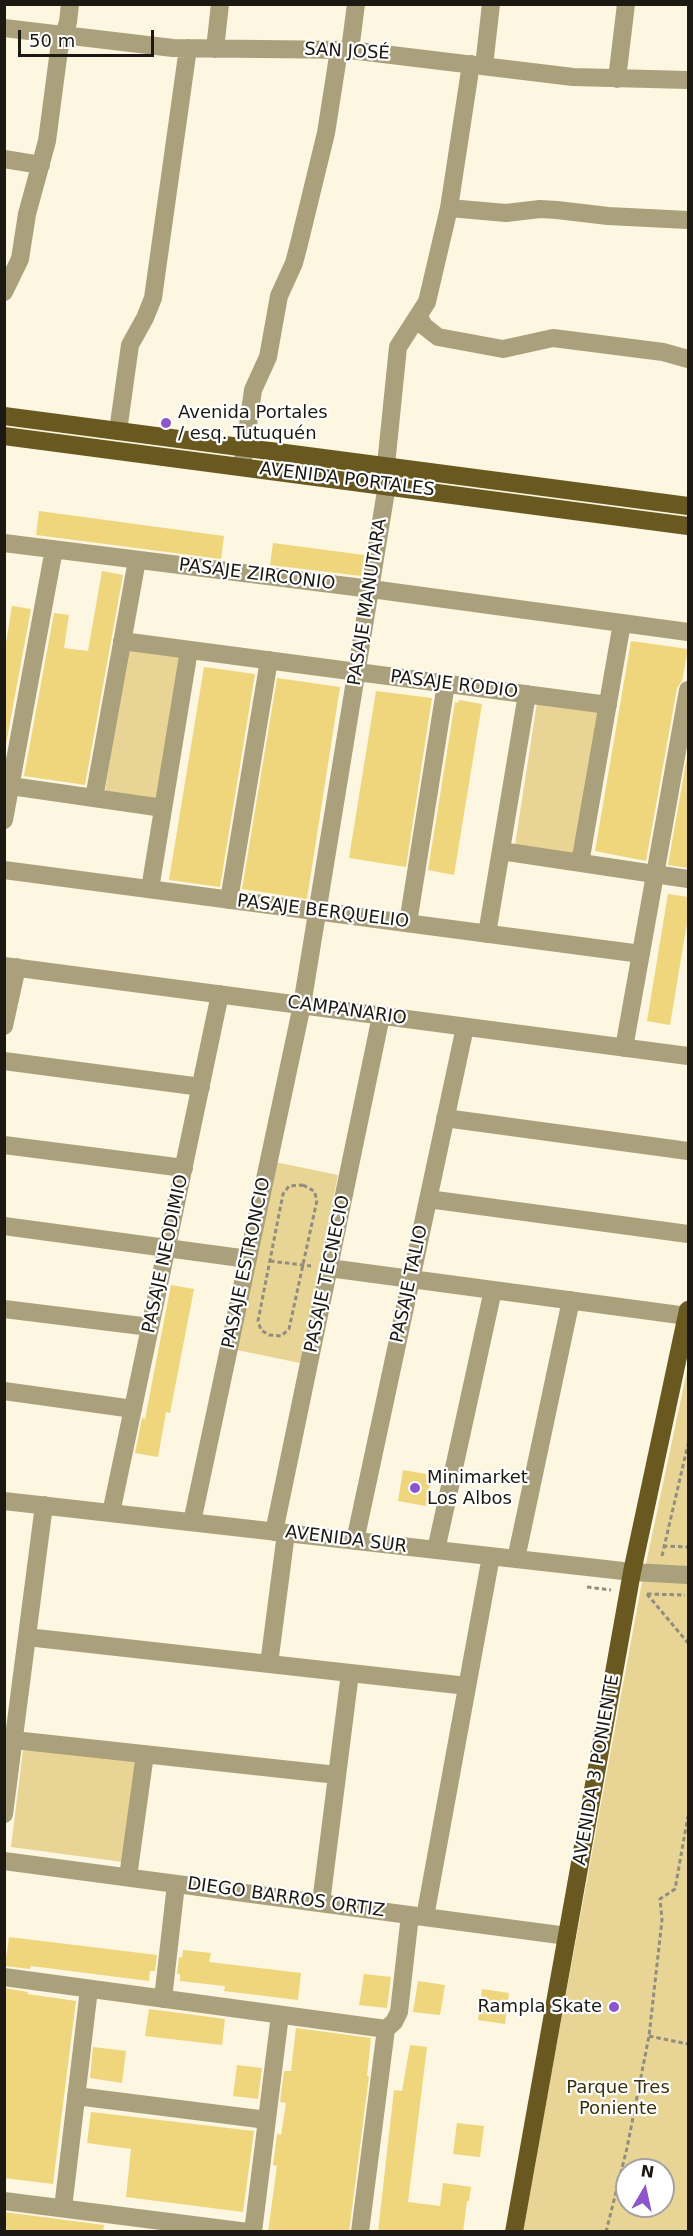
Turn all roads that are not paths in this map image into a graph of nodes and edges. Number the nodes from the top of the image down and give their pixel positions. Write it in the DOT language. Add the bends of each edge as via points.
graph roads {
  1 [pos="70,4"];
  2 [pos="220,4"];
  3 [pos="356,4"];
  4 [pos="491,4"];
  5 [pos="626,4"];
  6 [pos="4,28"];
  7 [pos="64,35"];
  8 [pos="188,48"];
  9 [pos="215,49"];
  10 [pos="345,50"];
  11 [pos="477,65"];
  12 [pos="616,79"];
  13 [pos="688,80"];
  14 [pos="4,159"];
  15 [pos="41,165"];
  16 [pos="449,208"];
  17 [pos="688,220"];
  18 [pos="6,286"];
  19 [pos="419,316"];
  20 [pos="688,359"];
  21 [pos="4,416"];
  22 [pos="118,431"];
  23 [pos="4,435"];
  24 [pos="245,448"];
  25 [pos="386,465"];
  26 [pos="242,467"];
  27 [pos="387,485"];
  28 [pos="688,506"];
  29 [pos="688,526"];
  30 [pos="4,543"];
  31 [pos="54,549"];
  32 [pos="137,560"];
  33 [pos="370,589"];
  34 [pos="622,623"];
  35 [pos="688,632"];
  36 [pos="122,641"];
  37 [pos="189,650"];
  38 [pos="270,660"];
  39 [pos="357,672"];
  40 [pos="446,684"];
  41 [pos="688,690"];
  42 [pos="526,694"];
  43 [pos="608,705"];
  44 [pos="8,786"];
  45 [pos="94,798"];
  46 [pos="163,808"];
  47 [pos="4,820"];
  48 [pos="501,851"];
  49 [pos="580,863"];
  50 [pos="4,870"];
  51 [pos="655,874"];
  52 [pos="688,879"];
  53 [pos="150,889"];
  54 [pos="229,900"];
  55 [pos="317,911"];
  56 [pos="408,923"];
  57 [pos="487,933"];
  58 [pos="641,954"];
  59 [pos="10,966"];
  60 [pos="220,994"];
  61 [pos="302,1005"];
  62 [pos="381,1016"];
  63 [pos="4,1026"];
  64 [pos="465,1027"];
  65 [pos="624,1048"];
  66 [pos="688,1056"];
  67 [pos="4,1061"];
  68 [pos="201,1087"];
  69 [pos="445,1118"];
  70 [pos="4,1145"];
  71 [pos="688,1151"];
  72 [pos="184,1168"];
  73 [pos="428,1199"];
  74 [pos="4,1227"];
  75 [pos="688,1234"];
  76 [pos="167,1248"];
  77 [pos="248,1259"];
  78 [pos="329,1268"];
  79 [pos="411,1279"];
  80 [pos="492,1290"];
  81 [pos="572,1300"];
  82 [pos="4,1309"];
  83 [pos="688,1313"];
  84 [pos="150,1328"];
  85 [pos="4,1391"];
  86 [pos="133,1409"];
  87 [pos="4,1501"];
  88 [pos="44,1505"];
  89 [pos="111,1513"];
  90 [pos="192,1522"];
  91 [pos="280,1532"];
  92 [pos="355,1541"];
  93 [pos="436,1550"];
  94 [pos="491,1556"];
  95 [pos="516,1559"];
  96 [pos="632,1572"];
  97 [pos="688,1575"];
  98 [pos="27,1637"];
  99 [pos="269,1664"];
  100 [pos="350,1673"];
  101 [pos="467,1686"];
  102 [pos="14,1740"];
  103 [pos="145,1755"];
  104 [pos="337,1775"];
  105 [pos="4,1814"];
  106 [pos="4,1861"];
  107 [pos="128,1877"];
  108 [pos="176,1884"];
  109 [pos="321,1903"];
  110 [pos="418,1916"];
  111 [pos="567,1936"];
  112 [pos="4,1977"];
  113 [pos="89,1989"];
  114 [pos="163,1999"];
  115 [pos="280,2015"];
  116 [pos="386,2029"];
  117 [pos="76,2096"];
  118 [pos="267,2120"];
  119 [pos="4,2200"];
  120 [pos="63,2208"];
  121 [pos="132,2224"];
  122 [pos="248,2232"];
  123 [pos="253,2232"];
  124 [pos="360,2232"];
  125 [pos="514,2232"];
  1 -- 7 [label="street"];
  2 -- 9 [label="street"];
  3 -- 10 [label="street"];
  4 -- 11 [label="street, PASAJE MANUTARA"];
  5 -- 12 [label="street"];
  6 -- 7 [label="street, SAN JOSÉ"];
  7 -- 8 [label="street, SAN JOSÉ"];
  7 -- 15 [label="street"];
  8 -- 9 [label="street, SAN JOSÉ"];
  8 -- 22 [label="street" via="153,298 130,345"];
  9 -- 10 [label="street, SAN JOSÉ"];
  10 -- 11 [label="street, SAN JOSÉ"];
  10 -- 24 [label="street" via="294,263 275,312 268,357 253,390"];
  11 -- 12 [label="street, SAN JOSÉ"];
  11 -- 16 [label="street, PASAJE MANUTARA"];
  12 -- 13 [label="street, SAN JOSÉ"];
  14 -- 15 [label="street"];
  15 -- 18 [label="street" via="20,258"];
  16 -- 17 [label="street" via="506,213 540,209"];
  16 -- 19 [label="street, PASAJE MANUTARA" via="427,302"];
  19 -- 20 [label="street" via="438,337 503,349 553,338 663,352"];
  19 -- 25 [label="street, PASAJE MANUTARA" via="398,347"];
  21 -- 22 [label="main road, AVENIDA PORTALES"];
  22 -- 24 [label="main road, AVENIDA PORTALES"];
  23 -- 26 [label="main road, AVENIDA PORTALES"];
  24 -- 25 [label="main road, AVENIDA PORTALES"];
  24 -- 26 [label="street"];
  25 -- 27 [label="street, PASAJE MANUTARA"];
  25 -- 28 [label="main road, AVENIDA PORTALES"];
  26 -- 27 [label="main road, AVENIDA PORTALES"];
  27 -- 29 [label="main road, AVENIDA PORTALES"];
  27 -- 33 [label="street, PASAJE MANUTARA"];
  30 -- 31 [label="street, PASAJE ZIRCONIO"];
  31 -- 32 [label="street, PASAJE ZIRCONIO"];
  31 -- 44 [label="street"];
  32 -- 33 [label="street, PASAJE ZIRCONIO"];
  32 -- 36 [label="street"];
  33 -- 34 [label="street, PASAJE ZIRCONIO"];
  33 -- 39 [label="street, PASAJE MANUTARA"];
  34 -- 35 [label="street, PASAJE ZIRCONIO"];
  34 -- 43 [label="street"];
  36 -- 37 [label="street, PASAJE RODIO"];
  36 -- 45 [label="street"];
  37 -- 38 [label="street, PASAJE RODIO"];
  37 -- 46 [label="street"];
  38 -- 39 [label="street, PASAJE RODIO"];
  38 -- 54 [label="street"];
  39 -- 40 [label="street, PASAJE RODIO"];
  39 -- 55 [label="street, PASAJE MANUTARA"];
  40 -- 42 [label="street, PASAJE RODIO"];
  40 -- 56 [label="street"];
  41 -- 51 [label="street"];
  42 -- 43 [label="street, PASAJE RODIO"];
  42 -- 48 [label="street"];
  43 -- 49 [label="street"];
  44 -- 45 [label="street"];
  44 -- 47 [label="street"];
  45 -- 46 [label="street"];
  46 -- 53 [label="street"];
  48 -- 49 [label="street"];
  48 -- 57 [label="street"];
  49 -- 51 [label="street"];
  50 -- 53 [label="street, PASAJE BERQUELIO"];
  51 -- 52 [label="street"];
  51 -- 58 [label="street"];
  53 -- 54 [label="street, PASAJE BERQUELIO"];
  54 -- 55 [label="street, PASAJE BERQUELIO"];
  55 -- 56 [label="street, PASAJE BERQUELIO"];
  55 -- 61 [label="street, PASAJE MANUTARA"];
  56 -- 57 [label="street, PASAJE BERQUELIO"];
  57 -- 58 [label="street, PASAJE BERQUELIO"];
  58 -- 65 [label="street"];
  59 -- 60 [label="street, CAMPANARIO"];
  59 -- 63 [label="street"];
  60 -- 61 [label="street, CAMPANARIO"];
  60 -- 68 [label="street, PASAJE NEODIMIO"];
  61 -- 62 [label="street, CAMPANARIO"];
  61 -- 77 [label="street, PASAJE ESTRONCIO"];
  62 -- 64 [label="street, CAMPANARIO"];
  62 -- 78 [label="street, PASAJE TECNECIO"];
  64 -- 65 [label="street, CAMPANARIO"];
  64 -- 69 [label="street, PASAJE TALIO"];
  65 -- 66 [label="street, CAMPANARIO"];
  67 -- 68 [label="street"];
  68 -- 72 [label="street, PASAJE NEODIMIO"];
  69 -- 71 [label="street"];
  69 -- 73 [label="street, PASAJE TALIO"];
  70 -- 72 [label="street"];
  72 -- 76 [label="street, PASAJE NEODIMIO"];
  73 -- 75 [label="street"];
  73 -- 79 [label="street, PASAJE TALIO"];
  74 -- 76 [label="street"];
  76 -- 77 [label="street"];
  76 -- 84 [label="street, PASAJE NEODIMIO"];
  77 -- 90 [label="street, PASAJE ESTRONCIO"];
  78 -- 79 [label="street"];
  78 -- 91 [label="street, PASAJE TECNECIO"];
  79 -- 80 [label="street"];
  79 -- 92 [label="street, PASAJE TALIO"];
  80 -- 81 [label="street"];
  80 -- 93 [label="street"];
  81 -- 83 [label="street"];
  81 -- 95 [label="street"];
  82 -- 84 [label="street"];
  83 -- 96 [label="main road, AVENIDA 3 PONIENTE"];
  84 -- 86 [label="street, PASAJE NEODIMIO"];
  85 -- 86 [label="street"];
  86 -- 89 [label="street, PASAJE NEODIMIO"];
  87 -- 88 [label="street, AVENIDA SUR"];
  88 -- 89 [label="street, AVENIDA SUR"];
  88 -- 98 [label="street"];
  89 -- 90 [label="street, AVENIDA SUR"];
  90 -- 91 [label="street, AVENIDA SUR"];
  91 -- 92 [label="street, AVENIDA SUR"];
  91 -- 99 [label="street, PASAJE TECNECIO"];
  92 -- 93 [label="street, AVENIDA SUR"];
  93 -- 94 [label="street, AVENIDA SUR"];
  94 -- 95 [label="street, AVENIDA SUR"];
  94 -- 101 [label="street"];
  95 -- 96 [label="street, AVENIDA SUR"];
  96 -- 97 [label="street, AVENIDA SUR"];
  96 -- 111 [label="main road, AVENIDA 3 PONIENTE"];
  98 -- 99 [label="street"];
  98 -- 102 [label="street"];
  99 -- 100 [label="street"];
  100 -- 101 [label="street"];
  100 -- 104 [label="street"];
  101 -- 110 [label="street"];
  102 -- 103 [label="street"];
  102 -- 105 [label="street"];
  103 -- 104 [label="street"];
  103 -- 107 [label="street"];
  104 -- 109 [label="street"];
  106 -- 107 [label="street, DIEGO BARROS ORTIZ"];
  107 -- 108 [label="street, DIEGO BARROS ORTIZ"];
  108 -- 109 [label="street, DIEGO BARROS ORTIZ"];
  108 -- 114 [label="street"];
  109 -- 110 [label="street, DIEGO BARROS ORTIZ"];
  110 -- 111 [label="street, DIEGO BARROS ORTIZ"];
  110 -- 116 [label="street" via="399,2012"];
  111 -- 125 [label="main road, AVENIDA 3 PONIENTE"];
  112 -- 113 [label="street"];
  113 -- 114 [label="street"];
  113 -- 117 [label="street"];
  114 -- 115 [label="street"];
  115 -- 116 [label="street"];
  115 -- 118 [label="street"];
  116 -- 124 [label="street"];
  117 -- 118 [label="street"];
  117 -- 120 [label="street"];
  118 -- 123 [label="street"];
  119 -- 120 [label="street"];
  120 -- 121 [label="street"];
  121 -- 122 [label="street"];
}
